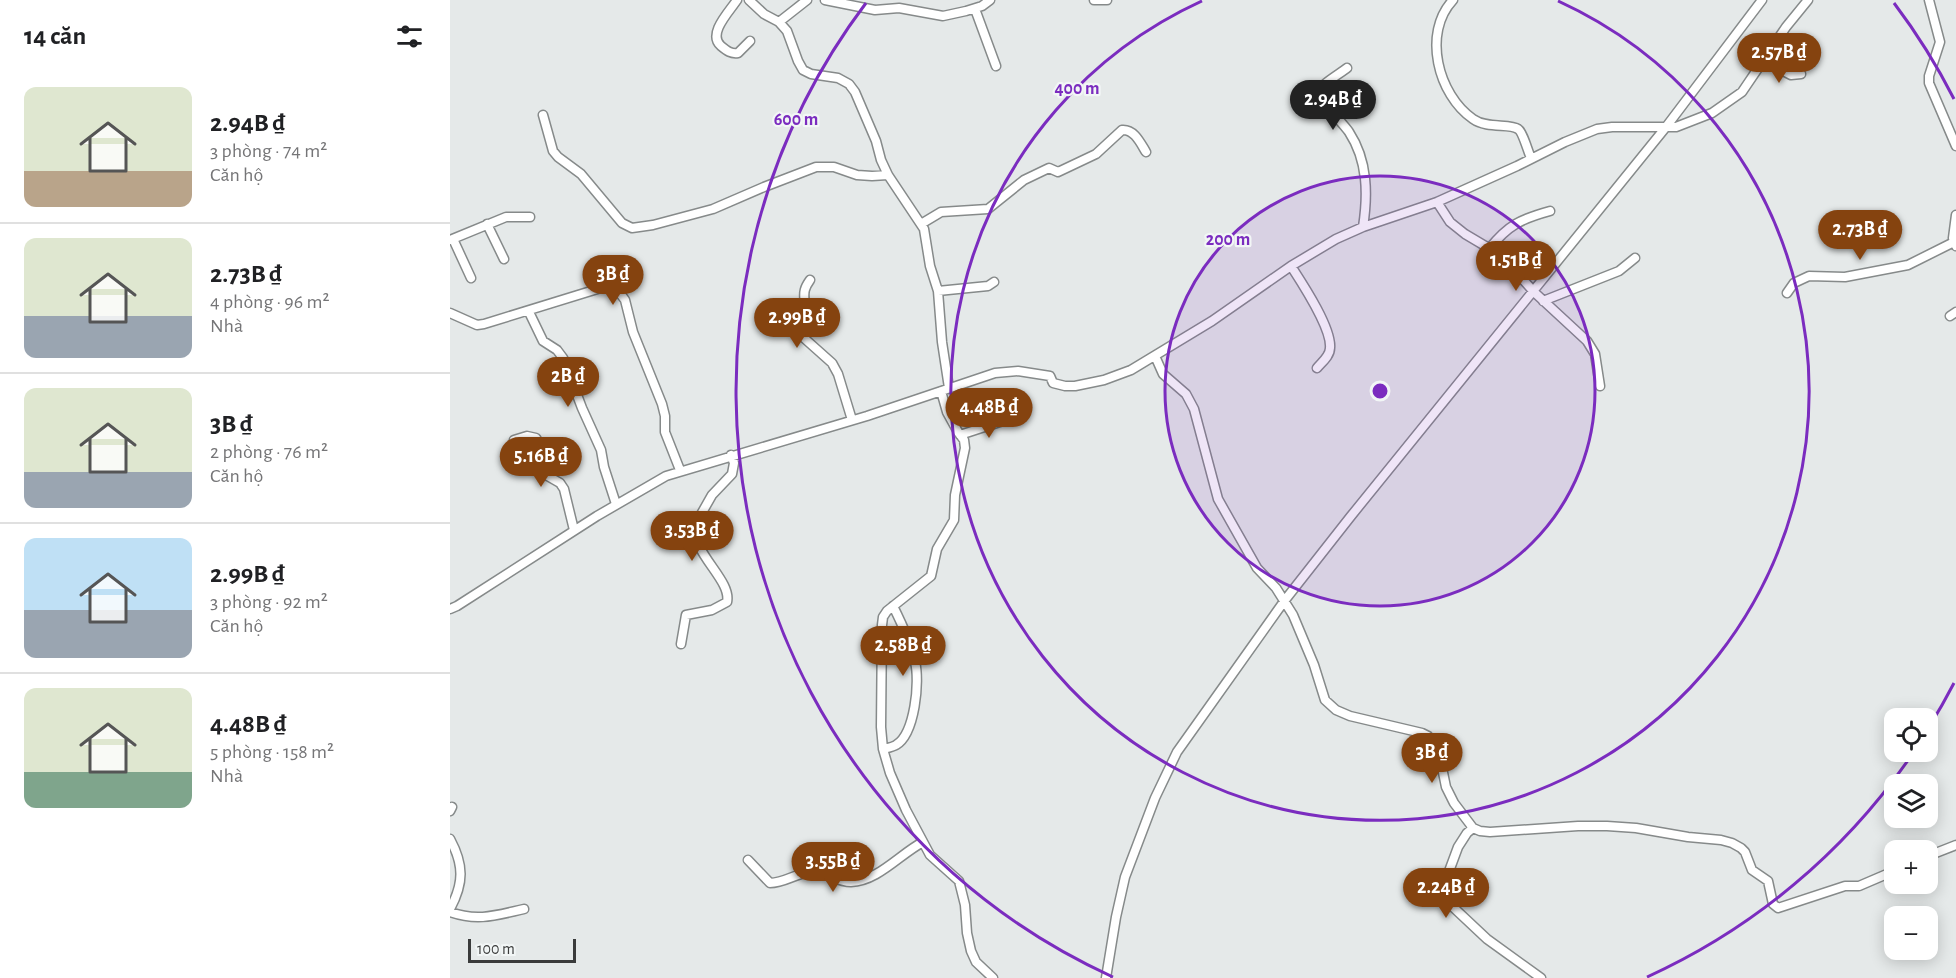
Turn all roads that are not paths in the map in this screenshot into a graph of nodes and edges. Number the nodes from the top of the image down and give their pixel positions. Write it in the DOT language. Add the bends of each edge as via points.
graph roads {
  1 [pos="736,0"];
  2 [pos="750,0"];
  3 [pos="807,0"];
  4 [pos="825,0"];
  5 [pos="990,0"];
  6 [pos="1094,0"];
  7 [pos="1107,0"];
  8 [pos="1453,0"];
  9 [pos="1762,0"];
  10 [pos="1808,0"];
  11 [pos="1929,0"];
  12 [pos="891,4"];
  13 [pos="975,9"];
  14 [pos="779,22"];
  15 [pos="750,41"];
  16 [pos="1764,60"];
  17 [pos="996,66"];
  18 [pos="1347,68"];
  19 [pos="1801,74"];
  20 [pos="543,115"];
  21 [pos="1666,127"];
  22 [pos="1956,146"];
  23 [pos="1146,152"];
  24 [pos="1531,158"];
  25 [pos="888,175"];
  26 [pos="1437,202"];
  27 [pos="1550,211"];
  28 [pos="1956,215"];
  29 [pos="530,217"];
  30 [pos="488,224"];
  31 [pos="921,224"];
  32 [pos="1363,227"];
  33 [pos="452,239"];
  34 [pos="1955,244"];
  35 [pos="1489,249"];
  36 [pos="1635,258"];
  37 [pos="504,259"];
  38 [pos="1291,266"];
  39 [pos="471,278"];
  40 [pos="810,280"];
  41 [pos="994,282"];
  42 [pos="938,291"];
  43 [pos="1534,292"];
  44 [pos="1787,293"];
  45 [pos="1543,301"];
  46 [pos="529,312"];
  47 [pos="450,313"];
  48 [pos="1155,356"];
  49 [pos="1317,368"];
  50 [pos="1600,386"];
  51 [pos="945,390"];
  52 [pos="1009,419"];
  53 [pos="852,420"];
  54 [pos="960,435"];
  55 [pos="514,440"];
  56 [pos="731,455"];
  57 [pos="680,470"];
  58 [pos="616,504"];
  59 [pos="574,530"];
  60 [pos="1285,600"];
  61 [pos="893,606"];
  62 [pos="450,609"];
  63 [pos="681,644"];
  64 [pos="883,749"];
  65 [pos="1473,828"];
  66 [pos="450,839"];
  67 [pos="923,842"];
  68 [pos="1956,845"];
  69 [pos="1938,852"];
  70 [pos="748,860"];
  71 [pos="1884,875"];
  72 [pos="524,909"];
  73 [pos="450,911"];
  74 [pos="993,978"];
  75 [pos="1106,978"];
  76 [pos="1541,978"];
  1 -- 15 [label="street" via="717,29 716,38 734,54"];
  2 -- 14 [label="street"];
  3 -- 14 [label="street"];
  4 -- 12 [label="street" via="875,10"];
  5 -- 13 [label="street"];
  6 -- 7 [label="street"];
  8 -- 24 [label="street" via="1442,15 1436,42 1437,59 1448,90 1474,120 1488,126 1517,128"];
  9 -- 21 [label="street"];
  10 -- 16 [label="street"];
  11 -- 22 [label="street" via="1940,42 1929,83"];
  12 -- 13 [label="street" via="943,16"];
  13 -- 17 [label="street"];
  14 -- 25 [label="street" via="787,31 803,70 838,78 855,92"];
  16 -- 19 [label="street" via="1791,75"];
  16 -- 21 [label="street" via="1732,100 1683,124"];
  18 -- 32 [label="street" via="1318,93 1354,139 1362,161 1367,180"];
  20 -- 25 [label="street" via="553,151 581,174 621,223 632,228 713,209 816,167 834,167 857,175"];
  21 -- 24 [label="street" via="1597,129"];
  21 -- 43 [label="street"];
  23 -- 31 [label="street" via="1129,130 1122,130 1096,154 1058,172 1048,168 1024,180 988,209 941,212"];
  24 -- 26 [label="street"];
  25 -- 31 [label="street"];
  26 -- 32 [label="street"];
  26 -- 35 [label="street" via="1450,222"];
  27 -- 35 [label="street" via="1508,228"];
  28 -- 34 [label="street"];
  29 -- 30 [label="street" via="506,217"];
  30 -- 33 [label="street"];
  30 -- 37 [label="street"];
  31 -- 42 [label="street"];
  32 -- 38 [label="street"];
  33 -- 39 [label="street"];
  34 -- 44 [label="street" via="1908,265 1845,277 1809,276"];
  35 -- 43 [label="street" via="1502,256"];
  36 -- 45 [label="street" via="1619,272"];
  38 -- 48 [label="street"];
  38 -- 49 [label="street" via="1309,294 1329,340 1329,354"];
  40 -- 53 [label="street" via="804,289 802,309 792,325 832,363"];
  41 -- 42 [label="street"];
  42 -- 51 [label="street"];
  43 -- 45 [label="street"];
  43 -- 60 [label="street"];
  45 -- 50 [label="street" via="1587,341 1595,354"];
  46 -- 47 [label="street" via="477,325"];
  46 -- 57 [label="street" via="611,286 621,293 662,404 665,432"];
  46 -- 58 [label="street" via="543,341 563,358 601,450"];
  48 -- 51 [label="street" via="1131,370 1075,386 1053,383 1050,376 1018,371 995,373"];
  48 -- 60 [label="street" via="1163,374 1186,394 1194,409 1218,499 1257,568"];
  51 -- 53 [label="street"];
  51 -- 54 [label="street" via="948,412"];
  52 -- 54 [label="street"];
  53 -- 56 [label="street"];
  54 -- 61 [label="street" via="966,448 955,495 954,520 937,549 931,576"];
  55 -- 59 [label="street" via="527,435 536,438 546,475 564,489"];
  56 -- 57 [label="street"];
  56 -- 63 [label="street" via="732,474 712,495 694,525 705,558 728,593 727,602 712,610 686,615"];
  57 -- 58 [label="street"];
  58 -- 59 [label="street"];
  59 -- 62 [label="street"];
  60 -- 65 [label="street" via="1304,637 1325,700 1350,716 1422,733 1433,740 1446,787"];
  60 -- 75 [label="street" via="1177,752 1155,798 1125,877"];
  61 -- 64 [label="street" via="882,625"];
  61 -- 64 [label="street" via="915,662 914,712 907,733 897,745"];
  64 -- 67 [label="street" via="895,787"];
  65 -- 71 [label="street" via="1490,831 1606,826 1726,842 1741,848 1752,870 1768,881 1773,904 1778,908"];
  65 -- 76 [label="street" via="1458,847 1448,874 1454,908"];
  66 -- 73 [label="street" via="461,868"];
  67 -- 70 [label="street" via="861,881 835,880 814,872 770,883"];
  67 -- 74 [label="street" via="930,855 959,881 971,951 976,962"];
  68 -- 69 [label="street"];
  72 -- 73 [label="street" via="469,918"];
}
